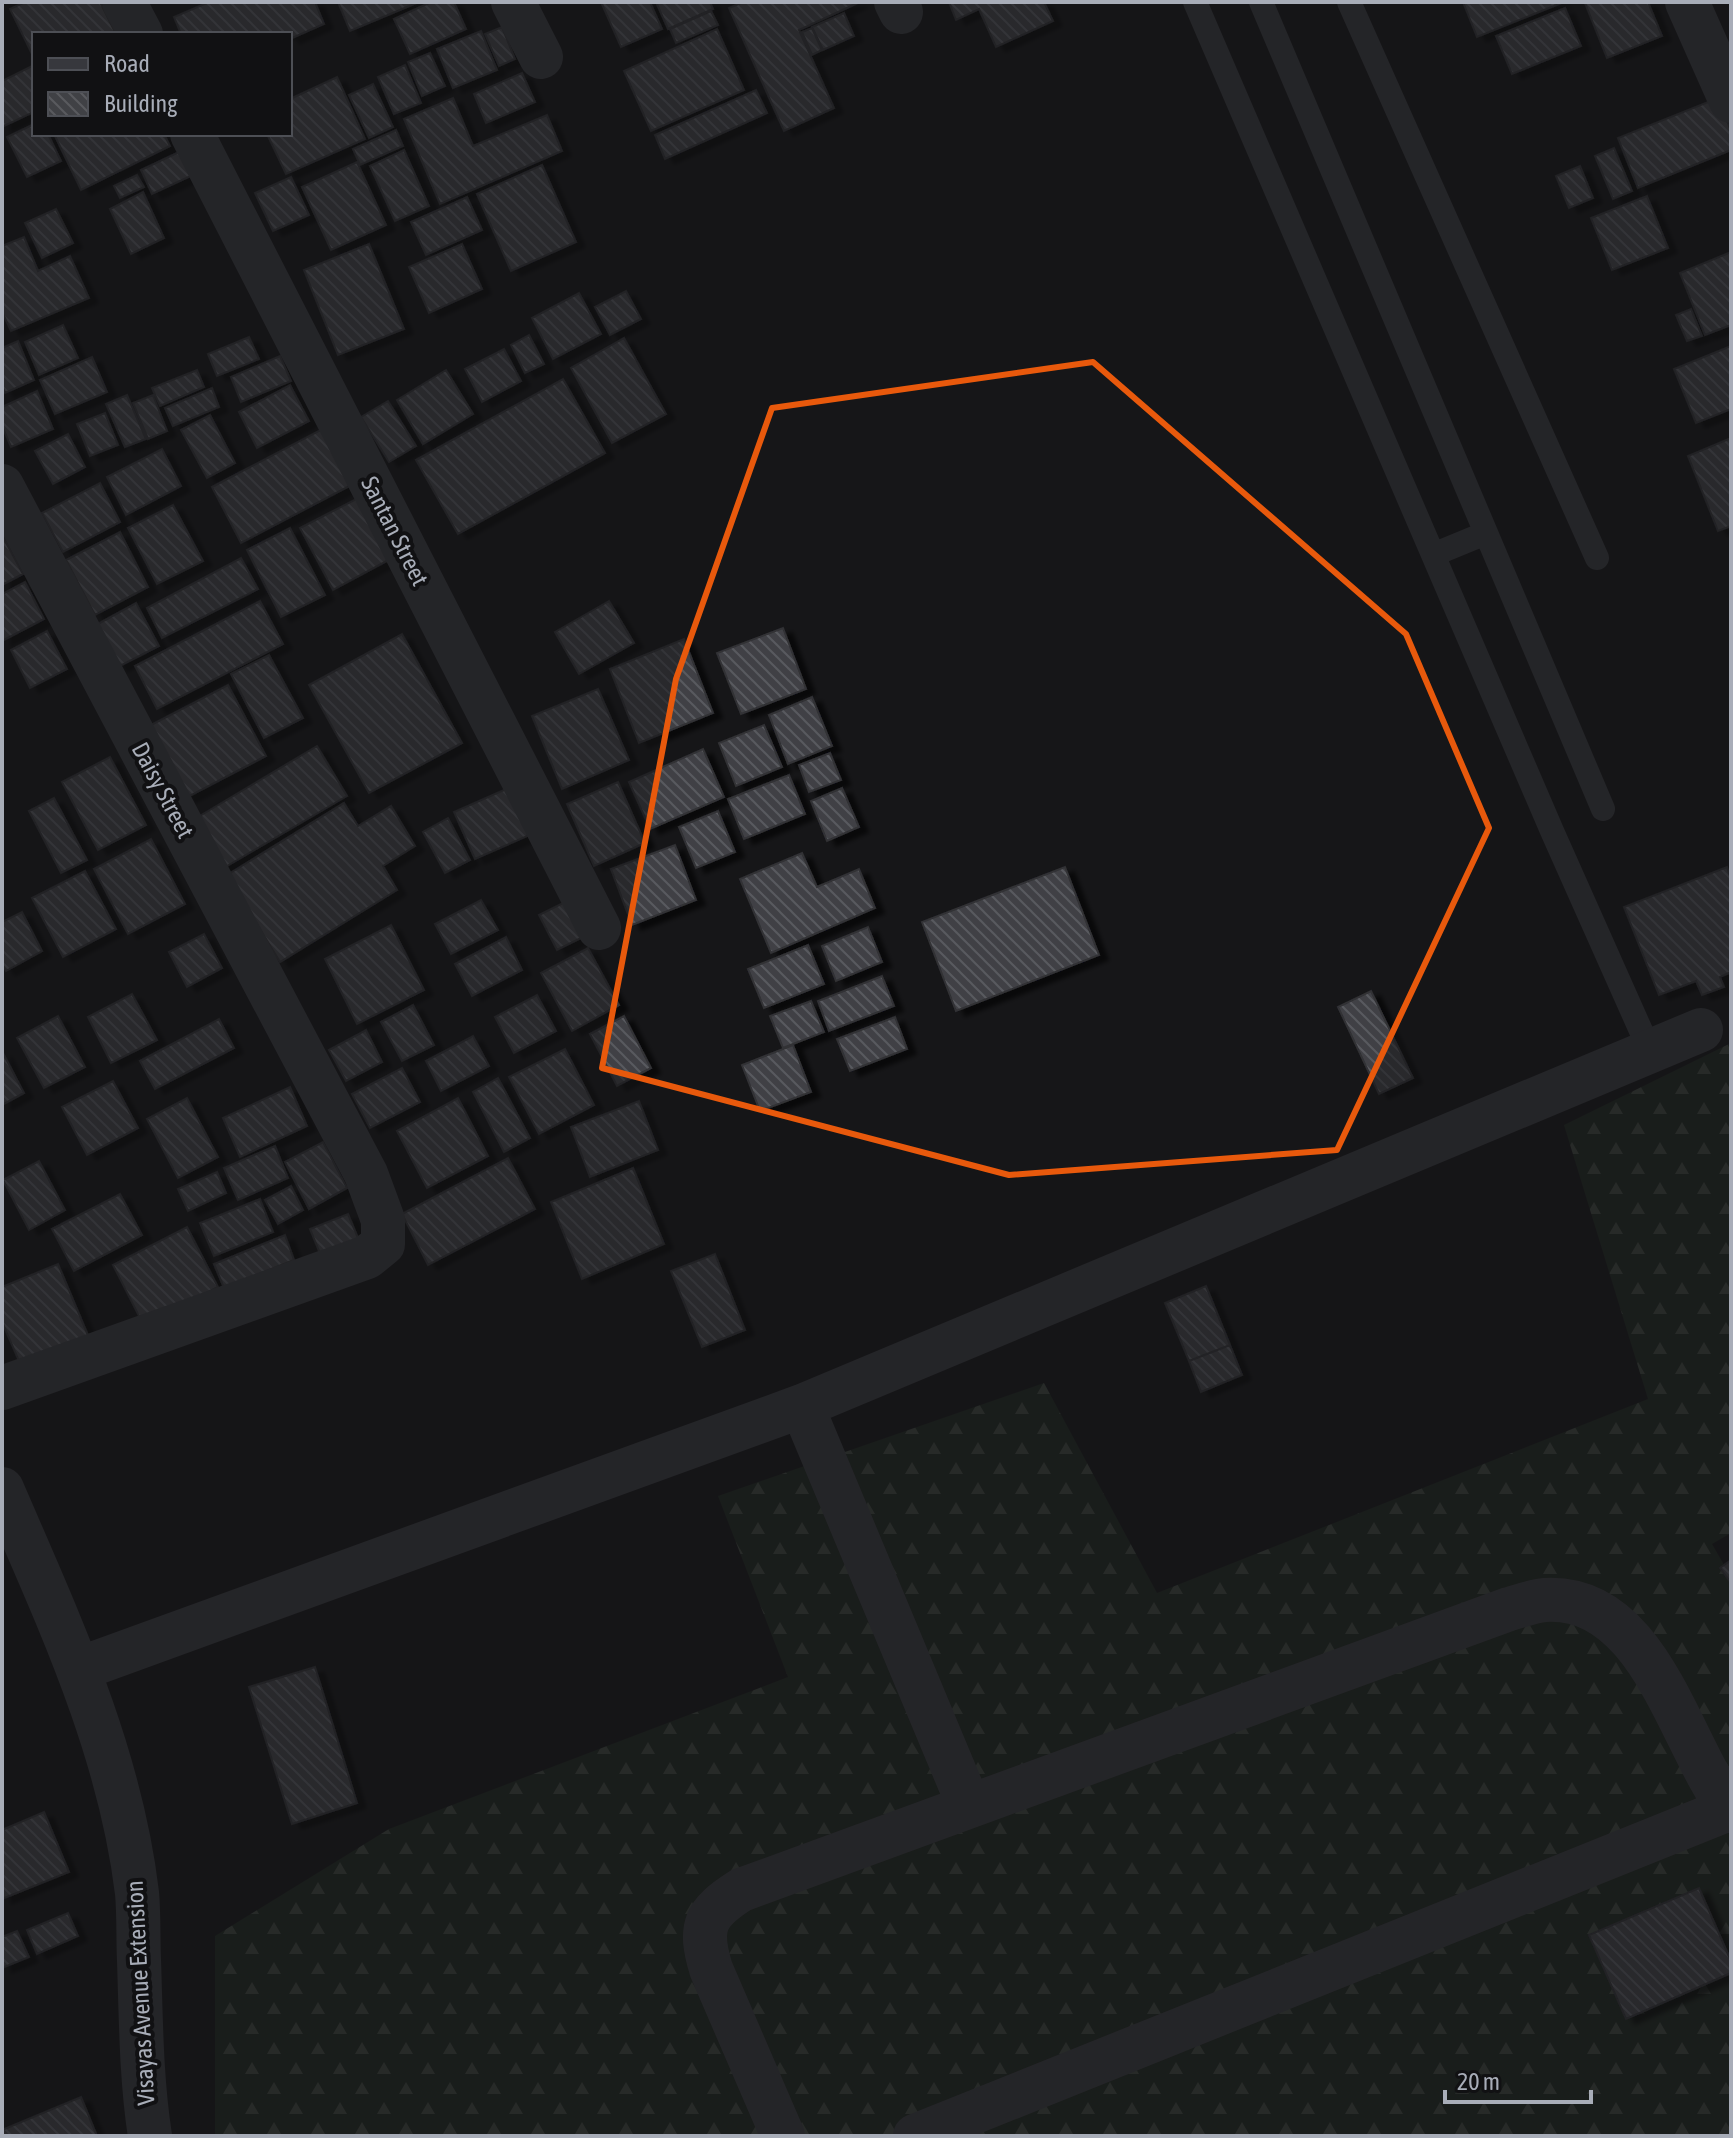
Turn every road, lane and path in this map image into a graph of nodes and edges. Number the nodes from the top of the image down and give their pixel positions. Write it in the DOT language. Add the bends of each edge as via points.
graph roads {
  1 [pos="124,2"];
  2 [pos="513,2"];
  3 [pos="1195,2"];
  4 [pos="1261,2"];
  5 [pos="1349,2"];
  6 [pos="1687,2"];
  7 [pos="140,32"];
  8 [pos="541,57"];
  9 [pos="1731,101"];
  10 [pos="193,136"];
  11 [pos="2,486"];
  12 [pos="1486,533"];
  13 [pos="1435,554"];
  14 [pos="1597,558"];
  15 [pos="1603,809"];
  16 [pos="599,928"];
  17 [pos="1701,1030"];
  18 [pos="1650,1051"];
  19 [pos="2,1388"];
  20 [pos="802,1406"];
  21 [pos="2,1489"];
  22 [pos="79,1669"];
  23 [pos="969,1806"];
  24 [pos="1730,1810"];
  25 [pos="150,2136"];
  26 [pos="783,2136"];
  27 [pos="915,2136"];
  1 -- 7 [label="street"];
  2 -- 8 [label="street"];
  3 -- 13 [label="lane"];
  4 -- 12 [label="lane"];
  5 -- 14 [label="lane"];
  6 -- 9 [label="street"];
  10 -- 16 [label="street, Santan Street"];
  11 -- 19 [label="street, Daisy Street" via="366,1174 383,1220 383,1244 367,1257"];
  12 -- 13 [label="lane"];
  12 -- 15 [label="lane"];
  13 -- 18 [label="lane"];
  17 -- 18 [label="street"];
  18 -- 20 [label="street"];
  20 -- 22 [label="street"];
  20 -- 23 [label="street"];
  21 -- 22 [label="street, Visayas Avenue Extension"];
  22 -- 25 [label="street, Visayas Avenue Extension" via="109,1761 137,1894 142,2075"];
  23 -- 24 [label="street" via="1543,1600 1572,1602 1627,1634"];
  23 -- 26 [label="street" via="741,1890 718,1904 707,1922 703,1944 711,1969"];
  24 -- 27 [label="street"];
}
